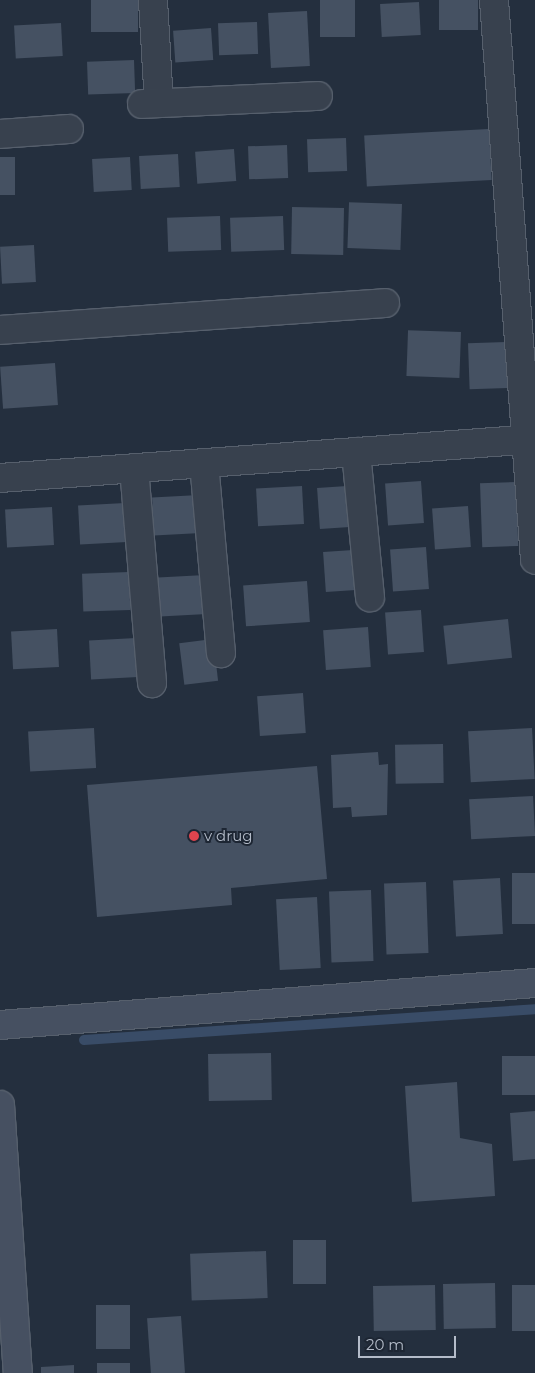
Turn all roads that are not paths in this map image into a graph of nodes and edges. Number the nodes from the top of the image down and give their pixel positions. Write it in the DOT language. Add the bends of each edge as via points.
graph roads {
  1 [pos="154,0"];
  2 [pos="494,0"];
  3 [pos="318,96"];
  4 [pos="69,129"];
  5 [pos="0,134"];
  6 [pos="385,302"];
  7 [pos="0,330"];
  8 [pos="531,439"];
  9 [pos="356,452"];
  10 [pos="204,463"];
  11 [pos="134,468"];
  12 [pos="0,478"];
  13 [pos="535,559"];
  14 [pos="370,598"];
  15 [pos="221,653"];
  16 [pos="152,682"];
  17 [pos="535,983"];
  18 [pos="0,1025"];
  19 [pos="0,1105"];
  20 [pos="18,1373"];
  1 -- 3 [label="street" via="150,104"];
  2 -- 8 [label="street"];
  4 -- 5 [label="street"];
  6 -- 7 [label="street"];
  8 -- 9 [label="street"];
  8 -- 13 [label="street"];
  9 -- 10 [label="street"];
  9 -- 14 [label="street"];
  10 -- 11 [label="street"];
  10 -- 15 [label="street"];
  11 -- 12 [label="street"];
  11 -- 16 [label="street"];
  17 -- 18 [label="street"];
  19 -- 20 [label="street"];
}
